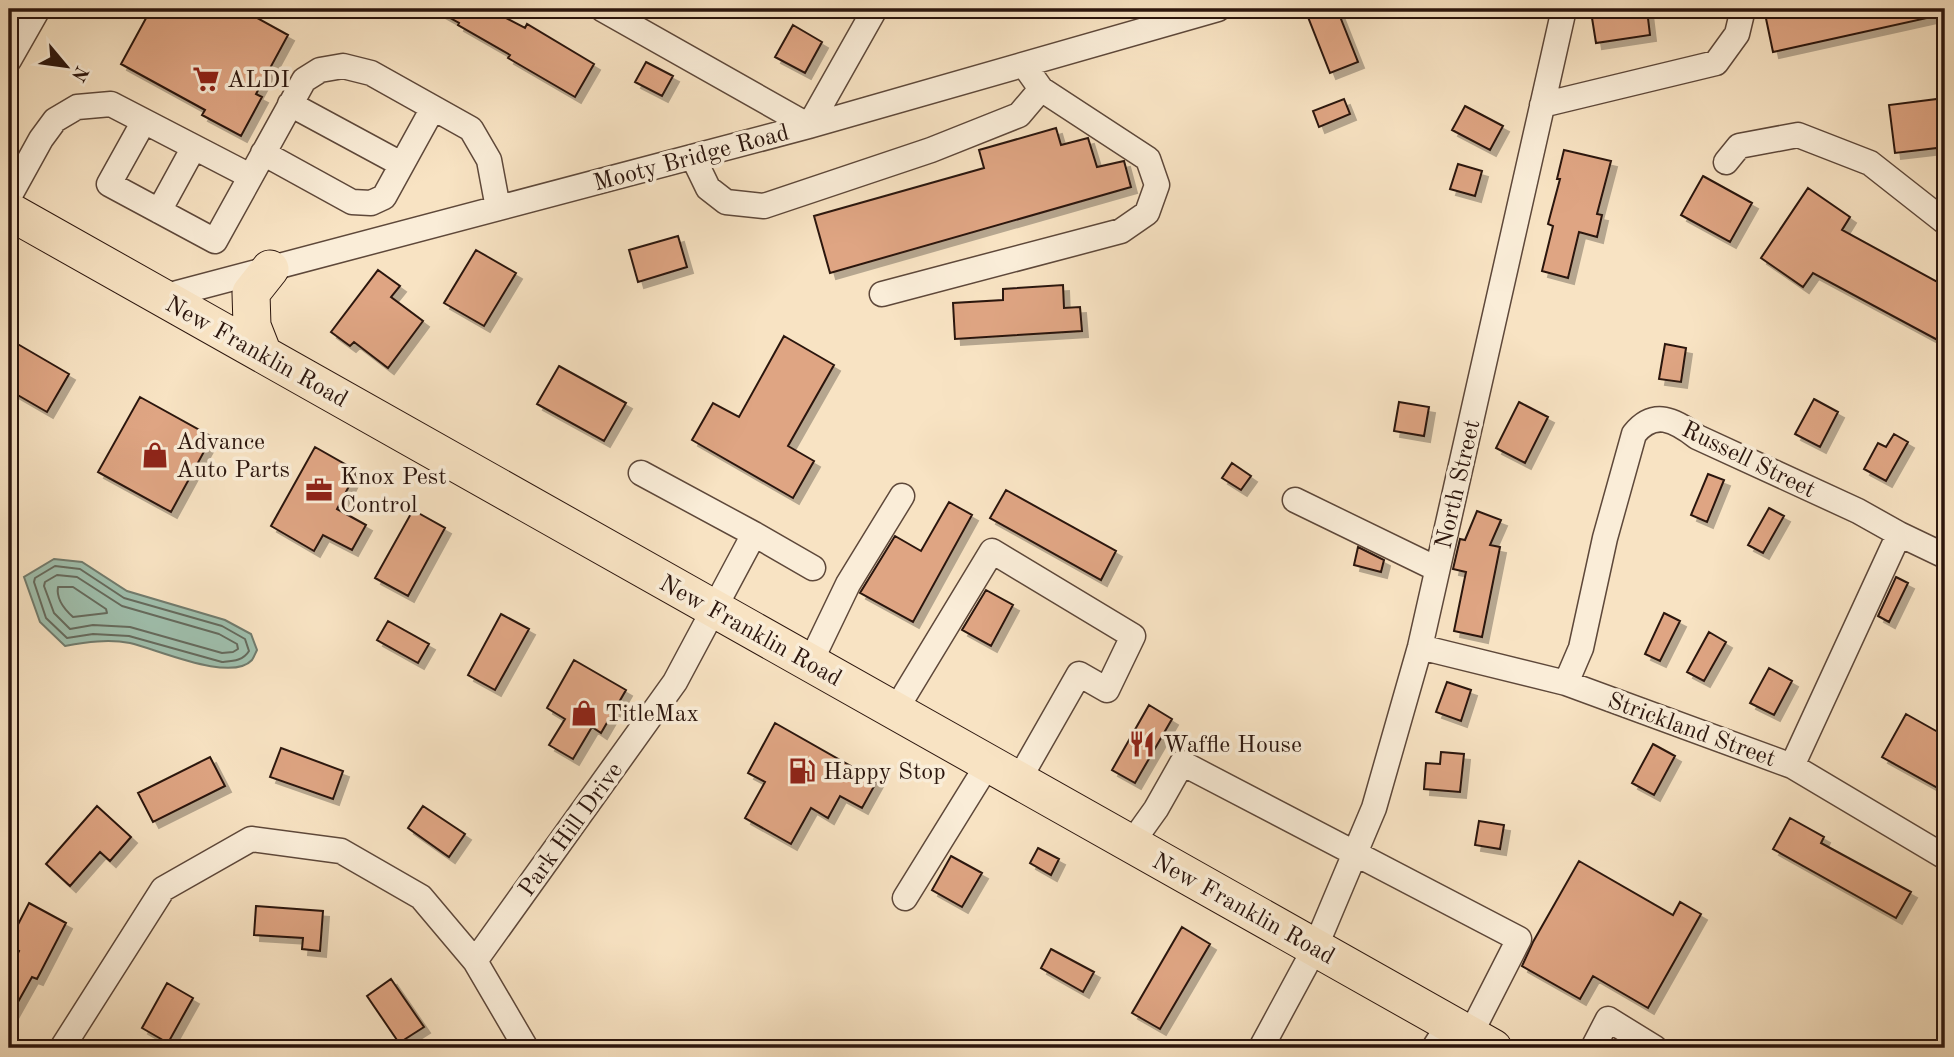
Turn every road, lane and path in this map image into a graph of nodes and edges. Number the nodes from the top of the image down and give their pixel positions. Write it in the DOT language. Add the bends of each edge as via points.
graph roads {
  1 [pos="38,9"];
  2 [pos="602,9"];
  3 [pos="875,9"];
  4 [pos="1219,9"];
  5 [pos="1564,9"];
  6 [pos="1744,9"];
  7 [pos="9,60"];
  8 [pos="1024,65"];
  9 [pos="1041,89"];
  10 [pos="290,104"];
  11 [pos="1542,105"];
  12 [pos="433,108"];
  13 [pos="144,121"];
  14 [pos="809,126"];
  15 [pos="194,147"];
  16 [pos="263,153"];
  17 [pos="693,157"];
  18 [pos="1726,162"];
  19 [pos="401,164"];
  20 [pos="250,176"];
  21 [pos="9,197"];
  22 [pos="498,208"];
  23 [pos="9,211"];
  24 [pos="159,211"];
  25 [pos="1945,222"];
  26 [pos="270,269"];
  27 [pos="882,294"];
  28 [pos="162,297"];
  29 [pos="263,354"];
  30 [pos="640,473"];
  31 [pos="902,496"];
  32 [pos="1295,500"];
  33 [pos="754,534"];
  34 [pos="1899,534"];
  35 [pos="1945,556"];
  36 [pos="813,568"];
  37 [pos="1437,569"];
  38 [pos="715,610"];
  39 [pos="1420,647"];
  40 [pos="810,663"];
  41 [pos="1566,683"];
  42 [pos="895,711"];
  43 [pos="1792,766"];
  44 [pos="1003,772"];
  45 [pos="1131,844"];
  46 [pos="1357,853"];
  47 [pos="1945,857"];
  48 [pos="905,898"];
  49 [pos="1315,948"];
  50 [pos="475,961"];
  51 [pos="1461,1039"];
  52 [pos="62,1048"];
  53 [pos="526,1048"];
  54 [pos="1261,1048"];
  55 [pos="1593,1048"];
  56 [pos="1655,1048"];
  1 -- 7 [label="street"];
  2 -- 14 [label="street"];
  3 -- 14 [label="street"];
  4 -- 8 [label="street, Mooty Bridge Road"];
  5 -- 11 [label="street, North Street"];
  6 -- 11 [label="street" via="1737,34 1716,63"];
  8 -- 9 [label="street"];
  8 -- 14 [label="street, Mooty Bridge Road"];
  9 -- 17 [label="street" via="1019,115 764,206 726,202 708,188"];
  9 -- 27 [label="street" via="1148,159 1157,185 1147,213 1121,231"];
  10 -- 12 [label="street" via="304,80 320,70 344,66 371,73"];
  10 -- 16 [label="street"];
  10 -- 19 [label="street"];
  11 -- 37 [label="street, North Street"];
  12 -- 19 [label="street"];
  12 -- 22 [label="street" via="471,130 482,144"];
  13 -- 15 [label="street"];
  13 -- 21 [label="street" via="111,104 77,107 55,120"];
  13 -- 24 [label="street" via="109,184"];
  14 -- 17 [label="street, Mooty Bridge Road"];
  15 -- 20 [label="street"];
  15 -- 24 [label="street"];
  16 -- 19 [label="street" via="352,202 371,203 384,197"];
  16 -- 20 [label="street"];
  17 -- 22 [label="street, Mooty Bridge Road"];
  18 -- 25 [label="street" via="1739,146 1798,135 1870,163"];
  20 -- 24 [label="street" via="215,241"];
  22 -- 26 [label="street, Mooty Bridge Road"];
  23 -- 28 [label="highway, New Franklin Road"];
  26 -- 28 [label="street, Mooty Bridge Road"];
  26 -- 29 [label="highway" via="251,293 252,326"];
  28 -- 29 [label="highway, New Franklin Road"];
  29 -- 38 [label="highway, New Franklin Road"];
  30 -- 33 [label="street"];
  31 -- 40 [label="street" via="848,584"];
  32 -- 37 [label="street"];
  33 -- 36 [label="street"];
  33 -- 38 [label="street, Park Hill Drive"];
  34 -- 35 [label="street, Russell Street"];
  34 -- 41 [label="street, Russell Street" via="1669,421 1651,419 1634,434 1581,648"];
  34 -- 43 [label="street"];
  37 -- 39 [label="street, North Street"];
  38 -- 40 [label="highway, New Franklin Road"];
  38 -- 50 [label="street, Park Hill Drive" via="675,682"];
  39 -- 41 [label="street, Strickland Street"];
  39 -- 46 [label="street, North Street"];
  40 -- 42 [label="highway, New Franklin Road"];
  41 -- 43 [label="street, Strickland Street"];
  42 -- 44 [label="highway, New Franklin Road"];
  42 -- 44 [label="street" via="992,551 1133,636 1107,690 1079,674"];
  43 -- 47 [label="street, Strickland Street"];
  44 -- 45 [label="highway, New Franklin Road"];
  44 -- 48 [label="street"];
  45 -- 46 [label="street" via="1182,763"];
  45 -- 49 [label="highway, New Franklin Road"];
  46 -- 49 [label="street, North Street"];
  46 -- 51 [label="street" via="1519,939"];
  49 -- 51 [label="highway, New Franklin Road"];
  49 -- 54 [label="street, North Street"];
  50 -- 52 [label="street" via="421,897 341,851 251,839 163,889"];
  50 -- 53 [label="street"];
  55 -- 56 [label="street" via="1608,1019"];
}
